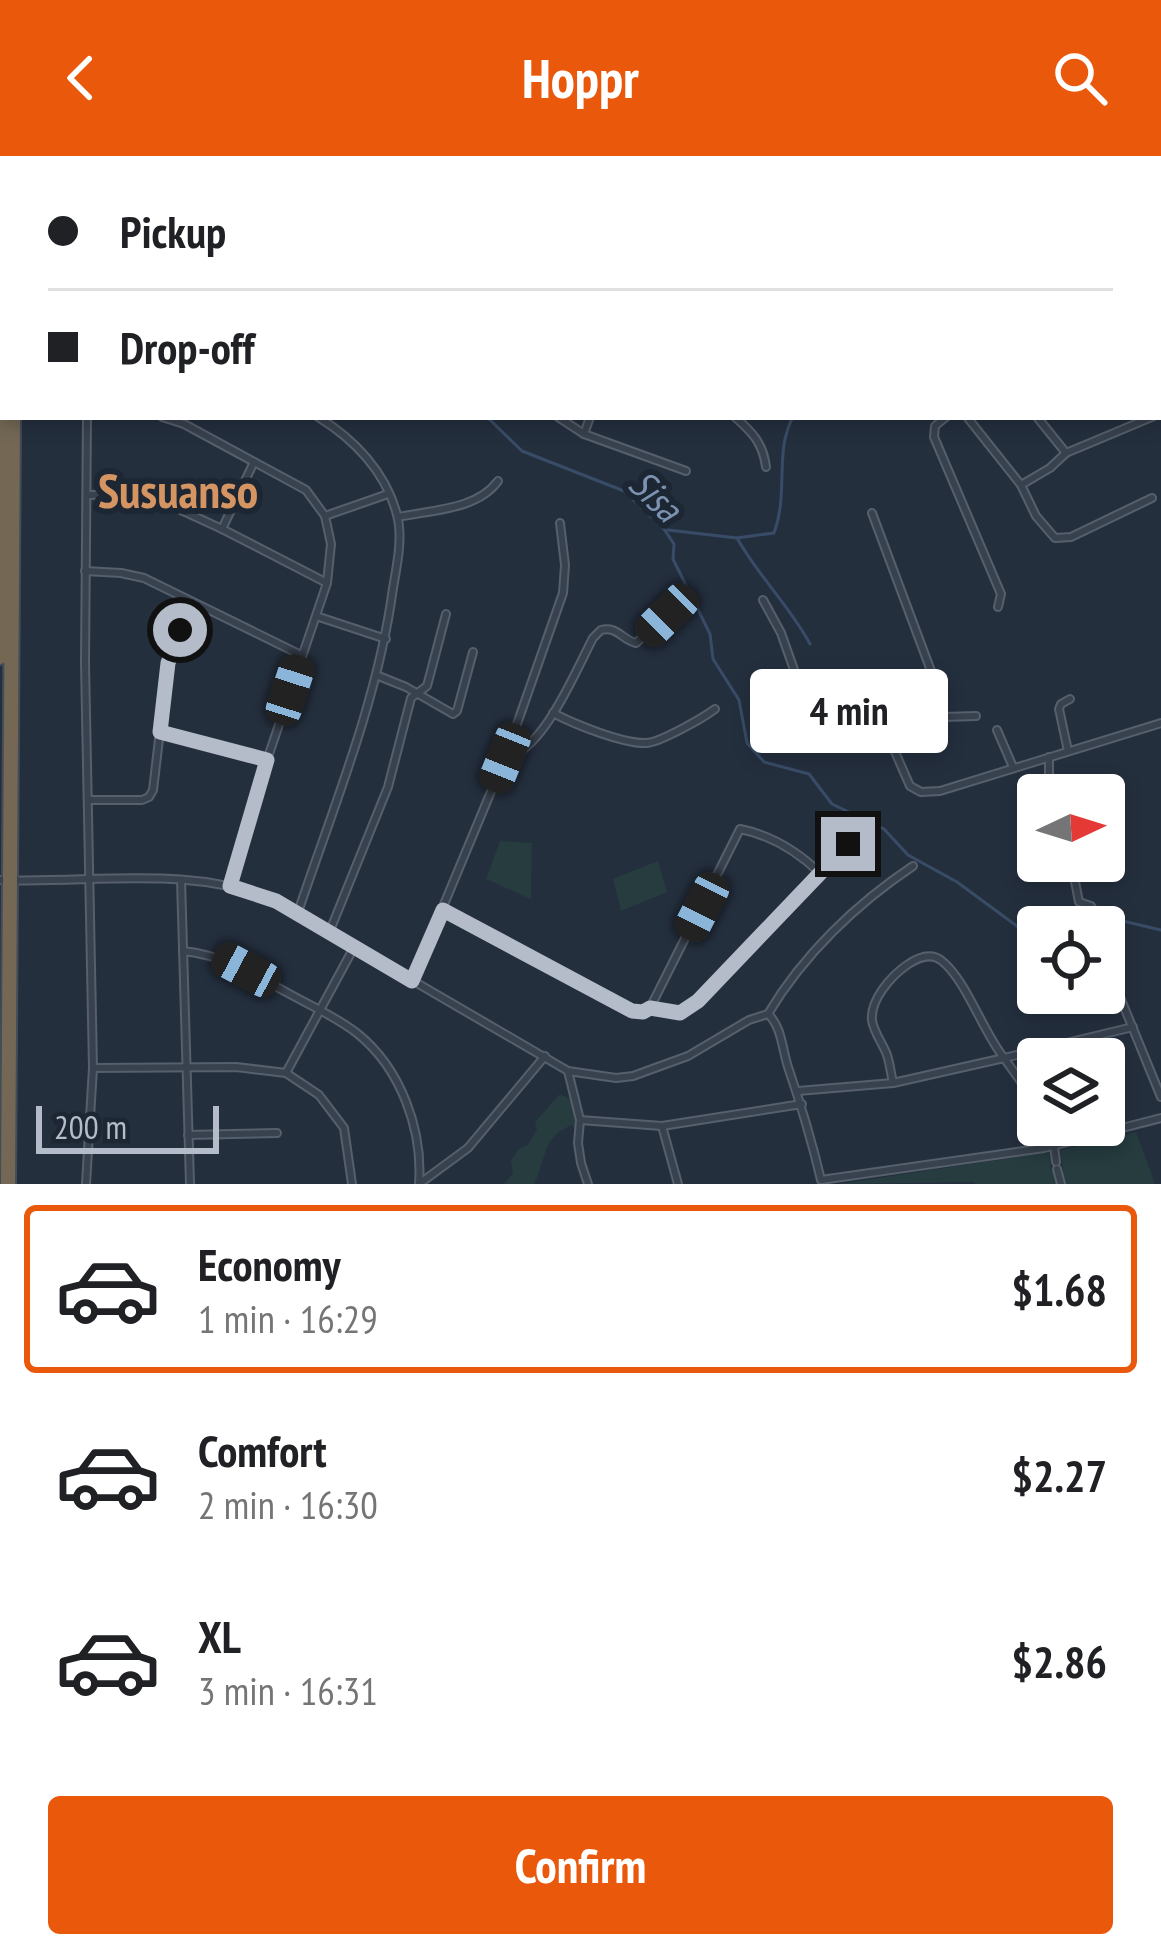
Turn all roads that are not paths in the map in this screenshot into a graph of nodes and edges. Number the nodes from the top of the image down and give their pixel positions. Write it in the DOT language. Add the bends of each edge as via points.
graph roads {
  1 [pos="87,420"];
  2 [pos="171,420"];
  3 [pos="323,420"];
  4 [pos="563,420"];
  5 [pos="589,420"];
  6 [pos="738,420"];
  7 [pos="942,420"];
  8 [pos="969,420"];
  9 [pos="1039,420"];
  10 [pos="1145,420"];
  11 [pos="7,425"];
  12 [pos="584,434"];
  13 [pos="1066,453"];
  14 [pos="255,460"];
  15 [pos="766,467"];
  16 [pos="686,471"];
  17 [pos="498,481"];
  18 [pos="1022,485"];
  19 [pos="388,494"];
  20 [pos="88,495"];
  21 [pos="1152,498"];
  22 [pos="872,513"];
  23 [pos="325,516"];
  24 [pos="398,517"];
  25 [pos="560,523"];
  26 [pos="222,529"];
  27 [pos="85,571"];
  28 [pos="327,583"];
  29 [pos="763,600"];
  30 [pos="196,605"];
  31 [pos="998,607"];
  32 [pos="446,614"];
  33 [pos="315,615"];
  34 [pos="667,615"];
  35 [pos="386,639"];
  36 [pos="473,652"];
  37 [pos="301,655"];
  38 [pos="0,657"];
  39 [pos="376,675"];
  40 [pos="867,688"];
  41 [pos="416,693"];
  42 [pos="1070,699"];
  43 [pos="873,703"];
  44 [pos="715,709"];
  45 [pos="553,713"];
  46 [pos="976,716"];
  47 [pos="943,717"];
  48 [pos="1161,723"];
  49 [pos="998,730"];
  50 [pos="160,732"];
  51 [pos="893,749"];
  52 [pos="1068,752"];
  53 [pos="1049,757"];
  54 [pos="505,758"];
  55 [pos="267,760"];
  56 [pos="1013,767"];
  57 [pos="1049,774"];
  58 [pos="89,800"];
  59 [pos="848,844"];
  60 [pos="913,866"];
  61 [pos="820,873"];
  62 [pos="89,878"];
  63 [pos="4,880"];
  64 [pos="181,880"];
  65 [pos="1075,882"];
  66 [pos="230,886"];
  67 [pos="1091,906"];
  68 [pos="443,910"];
  69 [pos="297,915"];
  70 [pos="328,933"];
  71 [pos="354,948"];
  72 [pos="183,951"];
  73 [pos="412,981"];
  74 [pos="650,1008"];
  75 [pos="1125,1009"];
  76 [pos="320,1011"];
  77 [pos="768,1014"];
  78 [pos="1133,1028"];
  79 [pos="544,1056"];
  80 [pos="1004,1058"];
  81 [pos="185,1066"];
  82 [pos="93,1068"];
  83 [pos="568,1071"];
  84 [pos="286,1072"];
  85 [pos="893,1083"];
  86 [pos="797,1091"];
  87 [pos="1161,1097"];
  88 [pos="802,1105"];
  89 [pos="1161,1118"];
  90 [pos="580,1120"];
  91 [pos="662,1126"];
  92 [pos="1125,1127"];
  93 [pos="277,1133"];
  94 [pos="188,1135"];
  95 [pos="1054,1146"];
  96 [pos="1044,1148"];
  97 [pos="821,1182"];
  98 [pos="8,1184"];
  99 [pos="86,1184"];
  100 [pos="190,1184"];
  101 [pos="352,1184"];
  102 [pos="588,1184"];
  103 [pos="678,1184"];
  104 [pos="1060,1184"];
  1 -- 20 [label="street"];
  2 -- 14 [label="street"];
  3 -- 19 [label="street" via="371,462"];
  4 -- 12 [label="street"];
  5 -- 12 [label="street"];
  6 -- 15 [label="street" via="755,435"];
  7 -- 31 [label="street" via="934,437 1001,594"];
  8 -- 18 [label="street"];
  9 -- 13 [label="street"];
  10 -- 13 [label="street"];
  11 -- 38 [label="highway"];
  11 -- 63 [label="highway"];
  12 -- 16 [label="street"];
  13 -- 18 [label="street"];
  14 -- 23 [label="street" via="306,490"];
  14 -- 26 [label="street"];
  17 -- 24 [label="street" via="473,501"];
  18 -- 21 [label="street" via="1036,516 1062,539"];
  19 -- 23 [label="street"];
  19 -- 24 [label="street"];
  20 -- 26 [label="street" via="157,500"];
  20 -- 27 [label="street"];
  22 -- 47 [label="street"];
  23 -- 28 [label="street"];
  24 -- 35 [label="street"];
  25 -- 54 [label="street" via="563,593"];
  26 -- 28 [label="street"];
  27 -- 30 [label="street" via="144,578"];
  27 -- 58 [label="street"];
  28 -- 33 [label="street"];
  29 -- 43 [label="street" via="814,726"];
  30 -- 37 [label="street"];
  30 -- 50 [label="street" via="168,663"];
  32 -- 41 [label="street" via="427,686"];
  33 -- 35 [label="street"];
  33 -- 37 [label="street"];
  34 -- 45 [label="street" via="636,643 609,628 593,638"];
  35 -- 39 [label="street"];
  36 -- 41 [label="street" via="455,713"];
  37 -- 55 [label="street"];
  39 -- 41 [label="street"];
  39 -- 69 [label="street"];
  40 -- 43 [label="street"];
  41 -- 70 [label="street" via="388,787"];
  42 -- 52 [label="street" via="1059,710"];
  43 -- 51 [label="street"];
  44 -- 45 [label="street" via="644,744"];
  45 -- 54 [label="street" via="525,750"];
  46 -- 47 [label="street"];
  47 -- 51 [label="street"];
  48 -- 52 [label="street"];
  49 -- 56 [label="street"];
  50 -- 55 [label="street"];
  50 -- 58 [label="street" via="148,797"];
  51 -- 56 [label="street" via="921,792"];
  52 -- 53 [label="street"];
  53 -- 56 [label="street"];
  53 -- 57 [label="street"];
  54 -- 68 [label="street"];
  55 -- 66 [label="street"];
  58 -- 62 [label="street"];
  59 -- 61 [label="street"];
  60 -- 77 [label="street" via="856,910 787,982"];
  61 -- 74 [label="street" via="688,1009"];
  61 -- 74 [label="street" via="780,843 740,830"];
  62 -- 63 [label="street"];
  62 -- 64 [label="street"];
  62 -- 82 [label="street"];
  63 -- 98 [label="highway"];
  64 -- 66 [label="street"];
  64 -- 72 [label="street"];
  65 -- 67 [label="street" via="1079,902"];
  66 -- 69 [label="street"];
  68 -- 73 [label="street"];
  68 -- 74 [label="street" via="632,1011"];
  69 -- 70 [label="street"];
  70 -- 71 [label="street"];
  71 -- 73 [label="street"];
  71 -- 76 [label="street"];
  72 -- 76 [label="street" via="218,956"];
  72 -- 81 [label="street"];
  73 -- 79 [label="street"];
  75 -- 78 [label="street"];
  76 -- 79 [label="street" via="360,1035 397,1079 418,1145 419,1184 467,1148"];
  76 -- 84 [label="street"];
  77 -- 83 [label="street" via="633,1076"];
  77 -- 86 [label="street"];
  78 -- 80 [label="street"];
  78 -- 87 [label="street"];
  79 -- 83 [label="street"];
  80 -- 85 [label="street"];
  80 -- 85 [label="street" via="943,961 924,957 892,978 874,1003 872,1022"];
  80 -- 96 [label="street" via="1024,1086"];
  81 -- 82 [label="street"];
  81 -- 84 [label="street"];
  81 -- 94 [label="street"];
  82 -- 99 [label="street"];
  83 -- 90 [label="street"];
  84 -- 101 [label="street" via="319,1095 344,1128"];
  85 -- 86 [label="street"];
  86 -- 88 [label="street"];
  88 -- 91 [label="street"];
  88 -- 97 [label="street"];
  89 -- 92 [label="street"];
  90 -- 91 [label="street"];
  90 -- 102 [label="street"];
  91 -- 103 [label="street"];
  93 -- 94 [label="street"];
  94 -- 100 [label="street"];
  95 -- 96 [label="street"];
  95 -- 104 [label="street"];
  96 -- 97 [label="street"];
}
